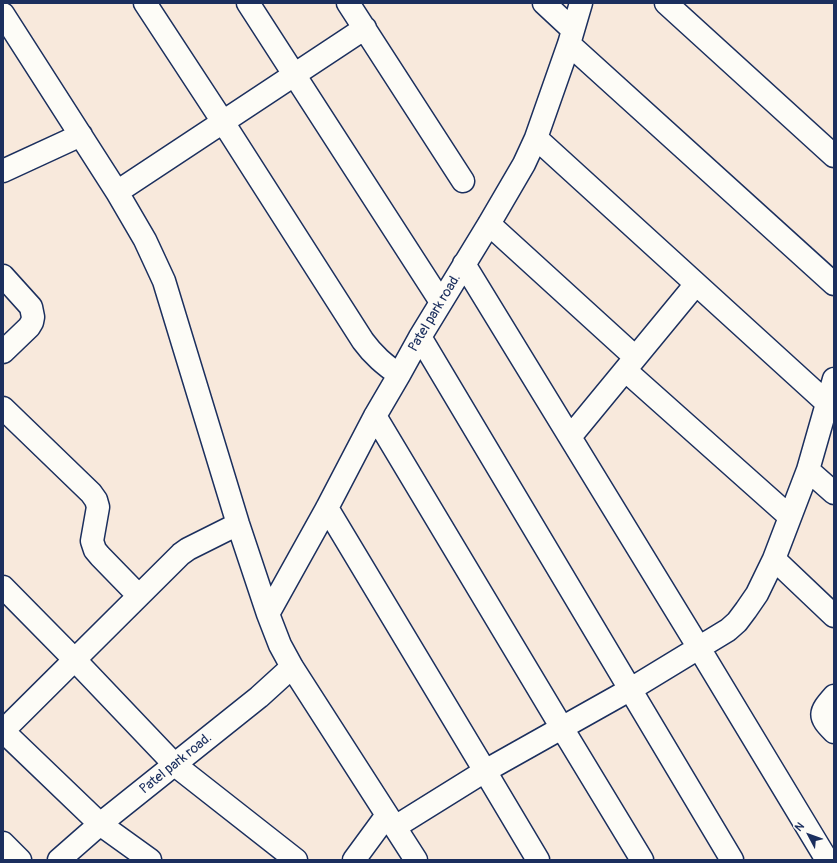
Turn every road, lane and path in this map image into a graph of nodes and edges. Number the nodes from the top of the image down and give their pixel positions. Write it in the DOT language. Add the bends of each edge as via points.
graph roads {
  1 [pos="144,3"];
  2 [pos="248,3"];
  3 [pos="348,3"];
  4 [pos="544,3"];
  5 [pos="581,3"];
  6 [pos="666,3"];
  7 [pos="3,14"];
  8 [pos="365,28"];
  9 [pos="571,37"];
  10 [pos="295,75"];
  11 [pos="223,122"];
  12 [pos="81,135"];
  13 [pos="536,138"];
  14 [pos="834,156"];
  15 [pos="4,167"];
  16 [pos="463,181"];
  17 [pos="117,192"];
  18 [pos="489,224"];
  19 [pos="464,264"];
  20 [pos="3,276"];
  21 [pos="696,284"];
  22 [pos="834,284"];
  23 [pos="441,302"];
  24 [pos="420,337"];
  25 [pos="3,352"];
  26 [pos="630,363"];
  27 [pos="399,375"];
  28 [pos="834,379"];
  29 [pos="827,403"];
  30 [pos="3,408"];
  31 [pos="375,416"];
  32 [pos="570,437"];
  33 [pos="808,470"];
  34 [pos="834,493"];
  35 [pos="327,508"];
  36 [pos="790,517"];
  37 [pos="238,524"];
  38 [pos="774,559"];
  39 [pos="3,587"];
  40 [pos="138,595"];
  41 [pos="268,614"];
  42 [pos="834,616"];
  43 [pos="699,648"];
  44 [pos="74,659"];
  45 [pos="292,667"];
  46 [pos="631,689"];
  47 [pos="834,696"];
  48 [pos="562,728"];
  49 [pos="3,731"];
  50 [pos="834,732"];
  51 [pos="175,765"];
  52 [pos="485,771"];
  53 [pos="391,821"];
  54 [pos="100,824"];
  55 [pos="3,843"];
  56 [pos="20,860"];
  57 [pos="59,860"];
  58 [pos="150,860"];
  59 [pos="296,860"];
  60 [pos="354,860"];
  61 [pos="416,860"];
  62 [pos="538,860"];
  63 [pos="642,860"];
  64 [pos="732,860"];
  65 [pos="826,860"];
  1 -- 11 [label="street"];
  2 -- 10 [label="street"];
  3 -- 8 [label="street"];
  4 -- 9 [label="street"];
  5 -- 9 [label="street, Patel park road."];
  6 -- 14 [label="street"];
  7 -- 12 [label="street"];
  8 -- 10 [label="street"];
  8 -- 16 [label="street"];
  9 -- 13 [label="street, Patel park road."];
  9 -- 22 [label="street"];
  10 -- 11 [label="street"];
  10 -- 23 [label="street"];
  11 -- 17 [label="street"];
  11 -- 27 [label="street" via="363,341 377,358"];
  12 -- 15 [label="street"];
  12 -- 17 [label="street"];
  13 -- 18 [label="street, Patel park road."];
  13 -- 21 [label="street"];
  17 -- 37 [label="street" via="145,240 164,281"];
  18 -- 19 [label="street, Patel park road."];
  18 -- 26 [label="street"];
  19 -- 23 [label="street, Patel park road."];
  19 -- 32 [label="street"];
  20 -- 25 [label="street" via="31,307 33,317 29,328"];
  21 -- 26 [label="street"];
  21 -- 29 [label="street"];
  23 -- 24 [label="street, Patel park road."];
  24 -- 27 [label="street, Patel park road."];
  24 -- 46 [label="street"];
  26 -- 32 [label="street"];
  26 -- 36 [label="street"];
  27 -- 31 [label="street, Patel park road."];
  28 -- 29 [label="street"];
  29 -- 33 [label="street"];
  30 -- 40 [label="street" via="91,493 98,507 92,541 95,550"];
  31 -- 35 [label="street, Patel park road."];
  31 -- 48 [label="street"];
  32 -- 43 [label="street"];
  33 -- 34 [label="street"];
  33 -- 36 [label="street"];
  35 -- 41 [label="street, Patel park road."];
  35 -- 52 [label="street"];
  36 -- 38 [label="street"];
  37 -- 40 [label="street" via="188,549"];
  37 -- 41 [label="street"];
  38 -- 42 [label="street"];
  38 -- 43 [label="street" via="757,594 737,622"];
  39 -- 44 [label="street"];
  40 -- 44 [label="street"];
  41 -- 45 [label="street"];
  43 -- 46 [label="street"];
  43 -- 65 [label="street"];
  44 -- 49 [label="street"];
  44 -- 51 [label="street"];
  45 -- 51 [label="street, Patel park road."];
  45 -- 53 [label="street"];
  46 -- 48 [label="street"];
  46 -- 64 [label="street"];
  47 -- 50 [label="street" via="822,712 826,723"];
  48 -- 52 [label="street"];
  48 -- 63 [label="street"];
  49 -- 54 [label="street"];
  51 -- 54 [label="street, Patel park road."];
  51 -- 59 [label="street"];
  52 -- 53 [label="street"];
  52 -- 62 [label="street"];
  53 -- 60 [label="street"];
  53 -- 61 [label="street"];
  54 -- 57 [label="street, Patel park road."];
  54 -- 58 [label="street"];
  55 -- 56 [label="street"];
}
